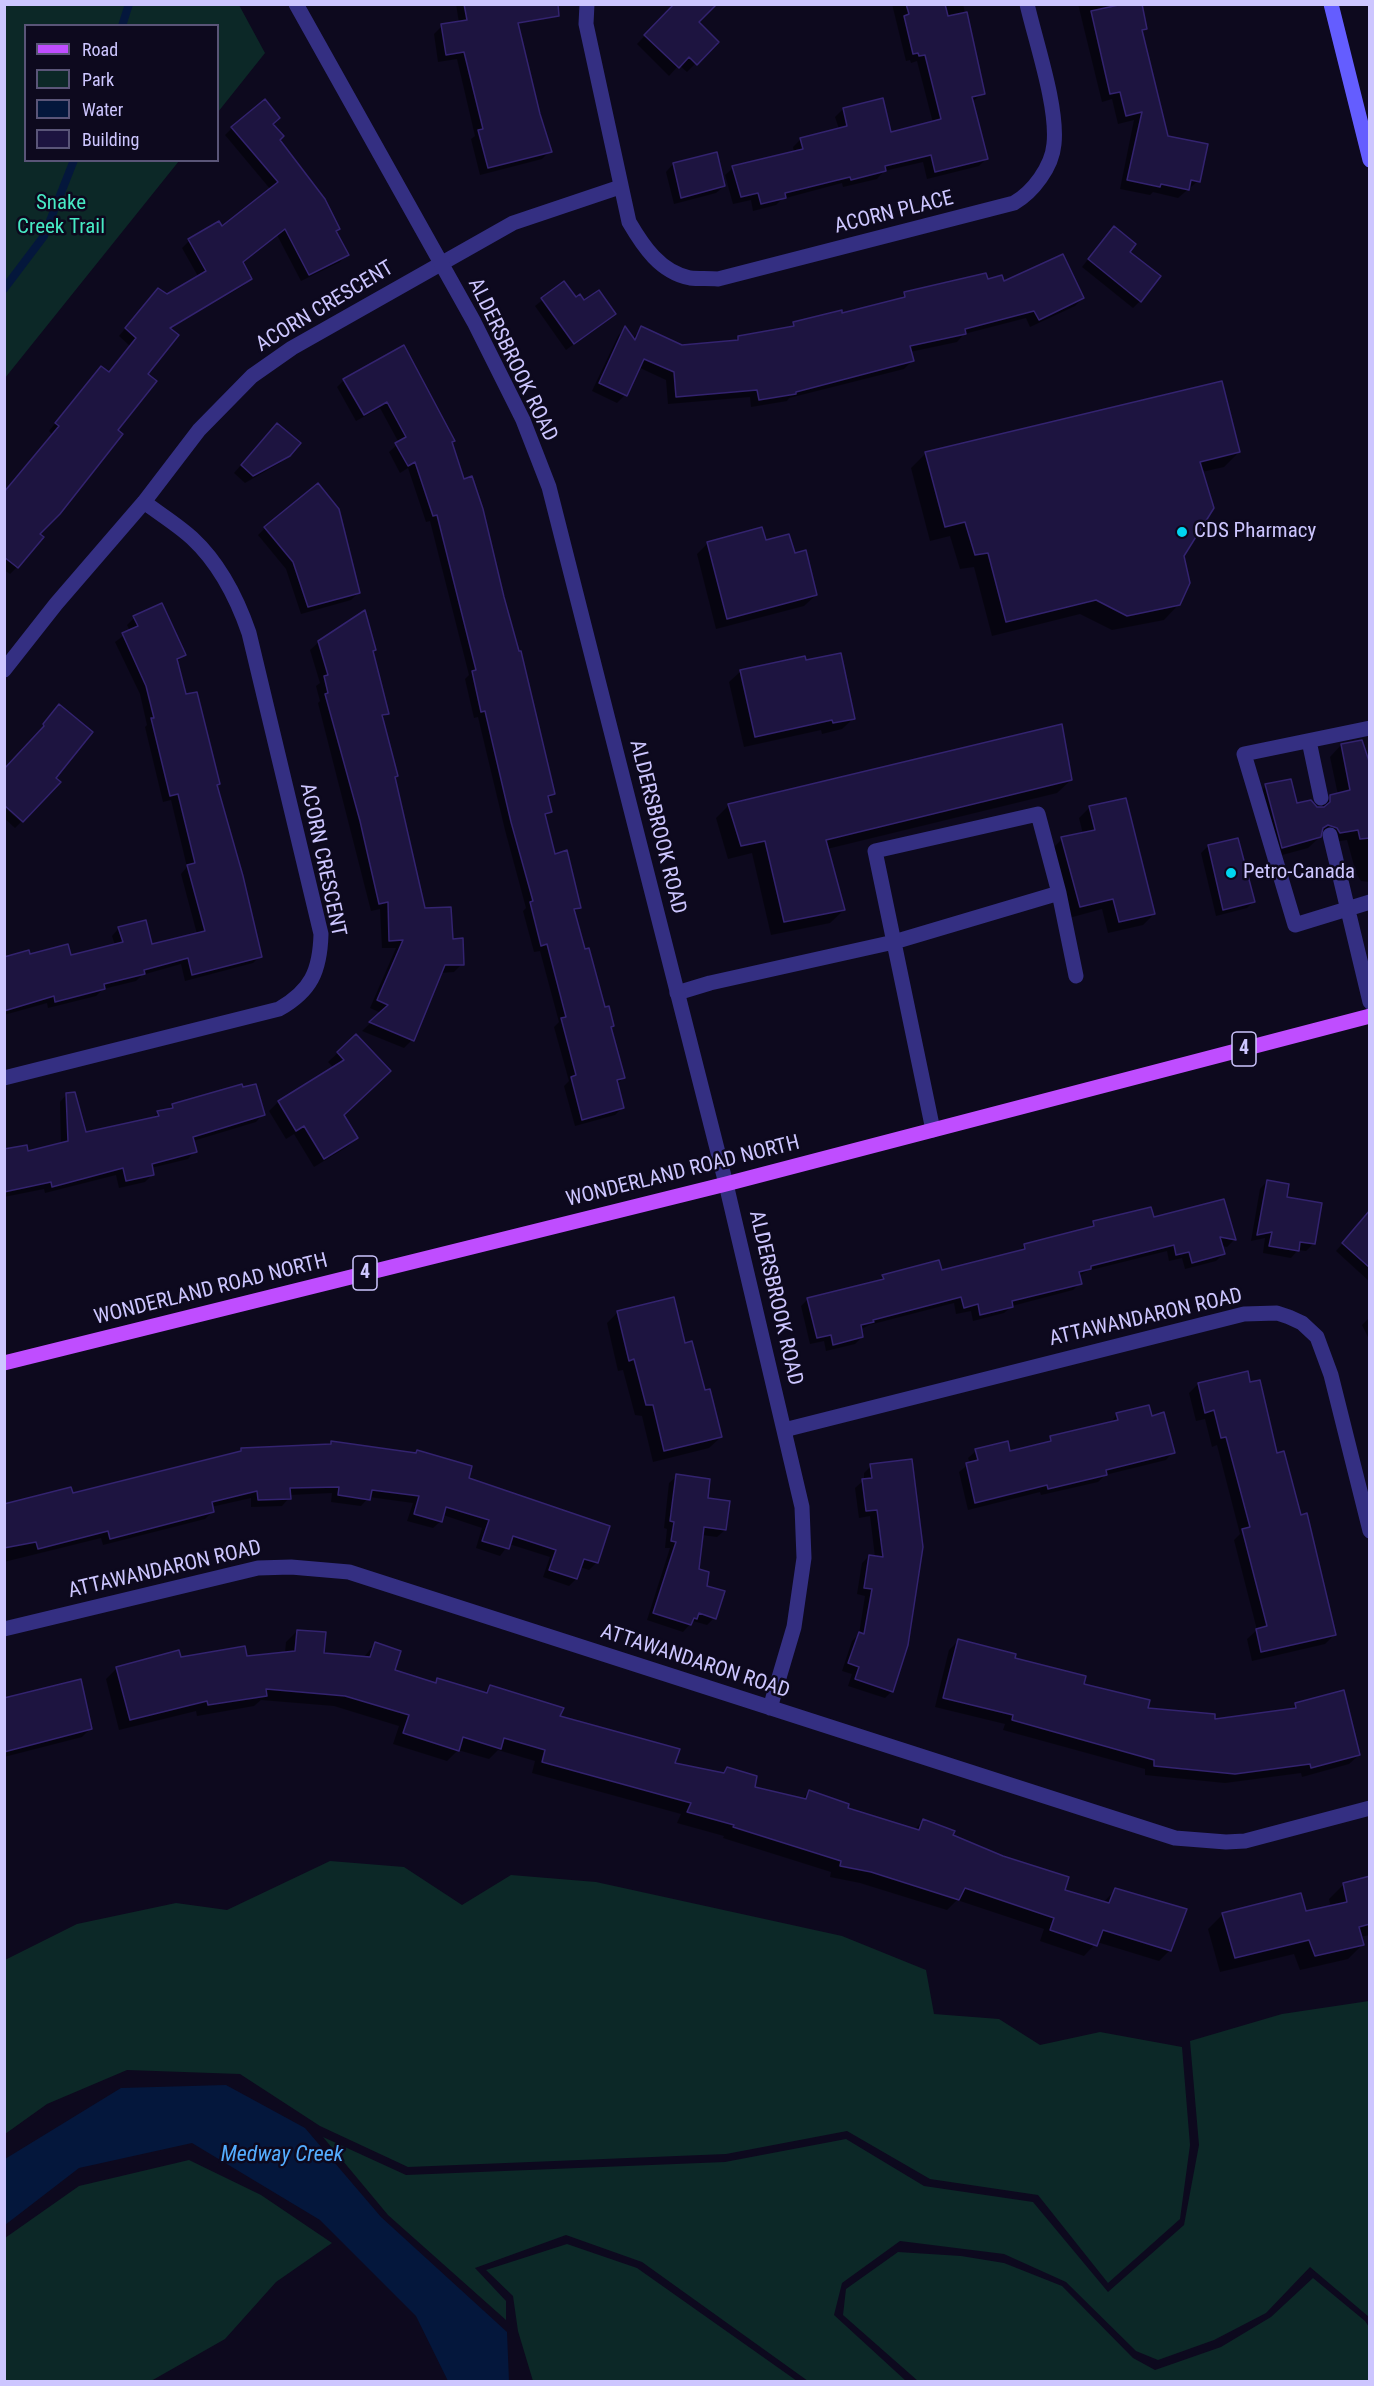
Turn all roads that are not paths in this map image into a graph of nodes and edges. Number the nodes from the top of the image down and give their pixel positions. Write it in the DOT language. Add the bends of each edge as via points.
graph roads {
  1 [pos="296,4"];
  2 [pos="587,4"];
  3 [pos="1027,4"];
  4 [pos="1331,4"];
  5 [pos="1370,160"];
  6 [pos="620,187"];
  7 [pos="440,265"];
  8 [pos="144,502"];
  9 [pos="4,670"];
  10 [pos="1370,728"];
  11 [pos="1309,741"];
  12 [pos="1321,798"];
  13 [pos="1330,834"];
  14 [pos="1059,893"];
  15 [pos="1370,903"];
  16 [pos="1347,909"];
  17 [pos="894,942"];
  18 [pos="1076,976"];
  19 [pos="677,993"];
  20 [pos="1370,1002"];
  21 [pos="1370,1016"];
  22 [pos="4,1078"];
  23 [pos="933,1130"];
  24 [pos="726,1184"];
  25 [pos="4,1363"];
  26 [pos="784,1430"];
  27 [pos="1370,1532"];
  28 [pos="4,1629"];
  29 [pos="770,1708"];
  30 [pos="1370,1808"];
  1 -- 7 [label="street, ALDERSBROOK ROAD"];
  2 -- 6 [label="street, ACORN PLACE" via="586,24"];
  3 -- 6 [label="street, ACORN PLACE" via="1054,115 1054,146 1045,171 1027,196 1014,203 718,279 688,278 666,268 644,249 629,222"];
  4 -- 5 [label="main road"];
  6 -- 7 [label="street" via="513,224"];
  7 -- 8 [label="street, ACORN CRESCENT" via="292,348 252,376 200,430"];
  7 -- 19 [label="street, ALDERSBROOK ROAD" via="474,322 523,420 549,487"];
  8 -- 9 [label="street, ACORN CRESCENT"];
  8 -- 22 [label="street, ACORN CRESCENT" via="192,538 238,601 321,934 320,954 310,981 296,1000 279,1009"];
  10 -- 11 [label="street"];
  11 -- 12 [label="street"];
  11 -- 16 [label="street" via="1244,754 1295,925"];
  13 -- 16 [label="street"];
  14 -- 17 [label="street"];
  14 -- 17 [label="street" via="1038,814 875,852"];
  14 -- 18 [label="street"];
  15 -- 16 [label="street"];
  16 -- 20 [label="street"];
  17 -- 19 [label="street"];
  17 -- 23 [label="street"];
  19 -- 24 [label="street, ALDERSBROOK ROAD"];
  21 -- 23 [label="main road, WONDERLAND ROAD NORTH / 4"];
  23 -- 24 [label="main road, WONDERLAND ROAD NORTH / 4"];
  24 -- 25 [label="main road, WONDERLAND ROAD NORTH / 4"];
  24 -- 26 [label="street, ALDERSBROOK ROAD"];
  26 -- 27 [label="street, ATTAWANDARON ROAD" via="1244,1314 1277,1313 1302,1323 1317,1337 1331,1375"];
  26 -- 29 [label="street, ALDERSBROOK ROAD" via="802,1507 804,1558 794,1627"];
  28 -- 29 [label="street, ATTAWANDARON ROAD" via="258,1568 349,1572"];
  29 -- 30 [label="street, ATTAWANDARON ROAD" via="1175,1838 1245,1841"];
}
